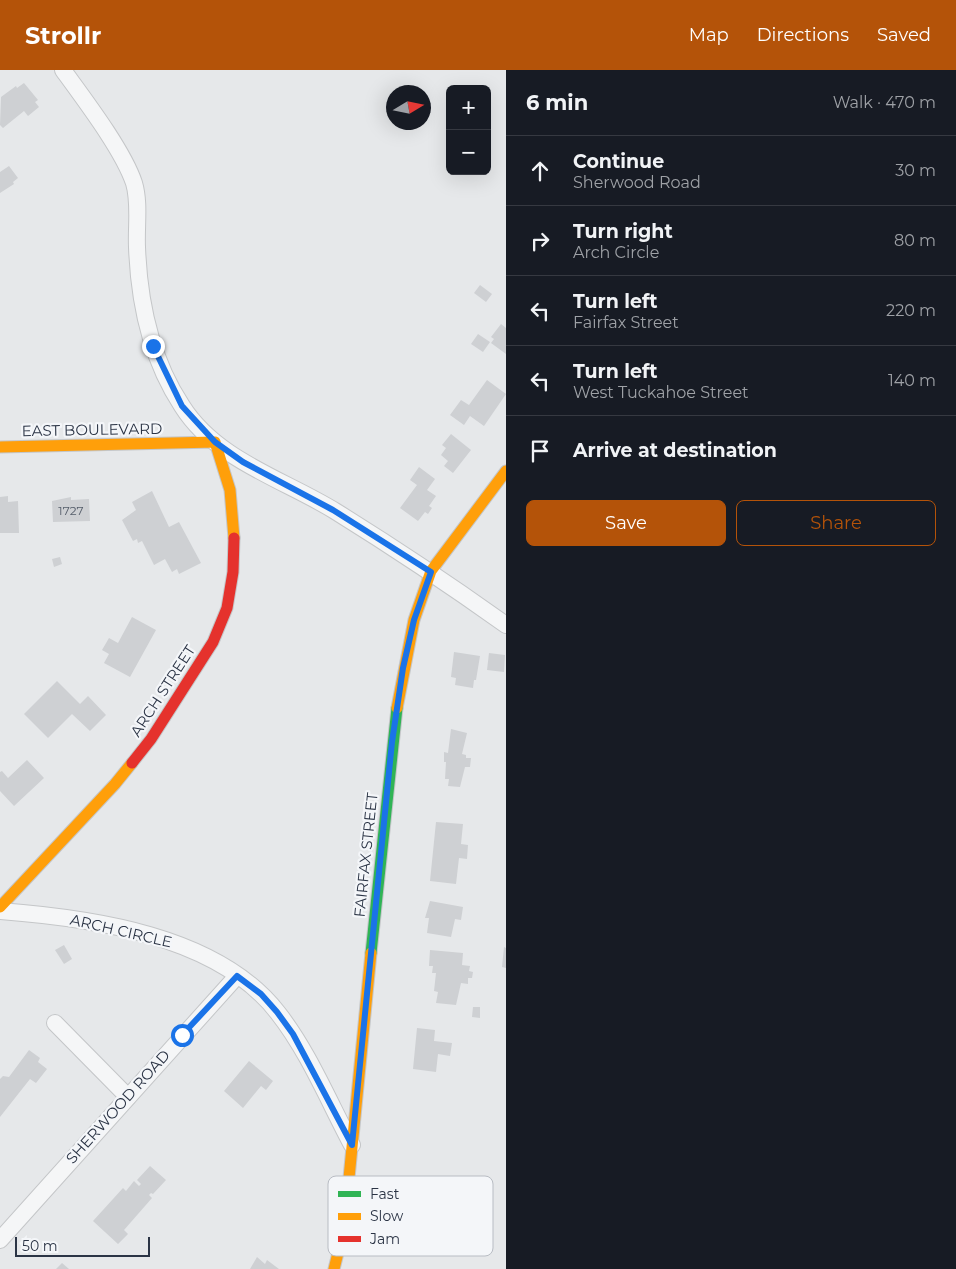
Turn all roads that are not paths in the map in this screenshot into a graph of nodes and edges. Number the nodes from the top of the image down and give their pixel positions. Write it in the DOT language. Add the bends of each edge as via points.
graph roads {
  1 [pos="63,70"];
  2 [pos="215,442"];
  3 [pos="0,448"];
  4 [pos="506,471"];
  5 [pos="431,572"];
  6 [pos="506,625"];
  7 [pos="0,907"];
  8 [pos="0,911"];
  9 [pos="237,976"];
  10 [pos="55,1024"];
  11 [pos="128,1098"];
  12 [pos="352,1145"];
  13 [pos="349,1176"];
  14 [pos="0,1240"];
  15 [pos="337,1256"];
  16 [pos="334,1269"];
  1 -- 2 [label="street" via="127,165 137,204 139,286 153,346 182,406"];
  2 -- 3 [label="street, EAST BOULEVARD"];
  2 -- 5 [label="street" via="243,462 333,510"];
  2 -- 7 [label="street, ARCH STREET" via="230,490 234,535 233,572 227,608 213,642 151,739 115,784"];
  4 -- 5 [label="street, FAIRFAX STREET"];
  5 -- 6 [label="street"];
  5 -- 12 [label="street, FAIRFAX STREET" via="414,620 392,742"];
  8 -- 9 [label="street, ARCH CIRCLE" via="98,923 149,935 179,944"];
  9 -- 11 [label="street, SHERWOOD ROAD"];
  9 -- 12 [label="street, ARCH CIRCLE" via="261,994 288,1027"];
  10 -- 11 [label="street"];
  11 -- 14 [label="street, SHERWOOD ROAD"];
  12 -- 13 [label="street, FAIRFAX STREET"];
  15 -- 16 [label="street, FAIRFAX STREET"];
}
